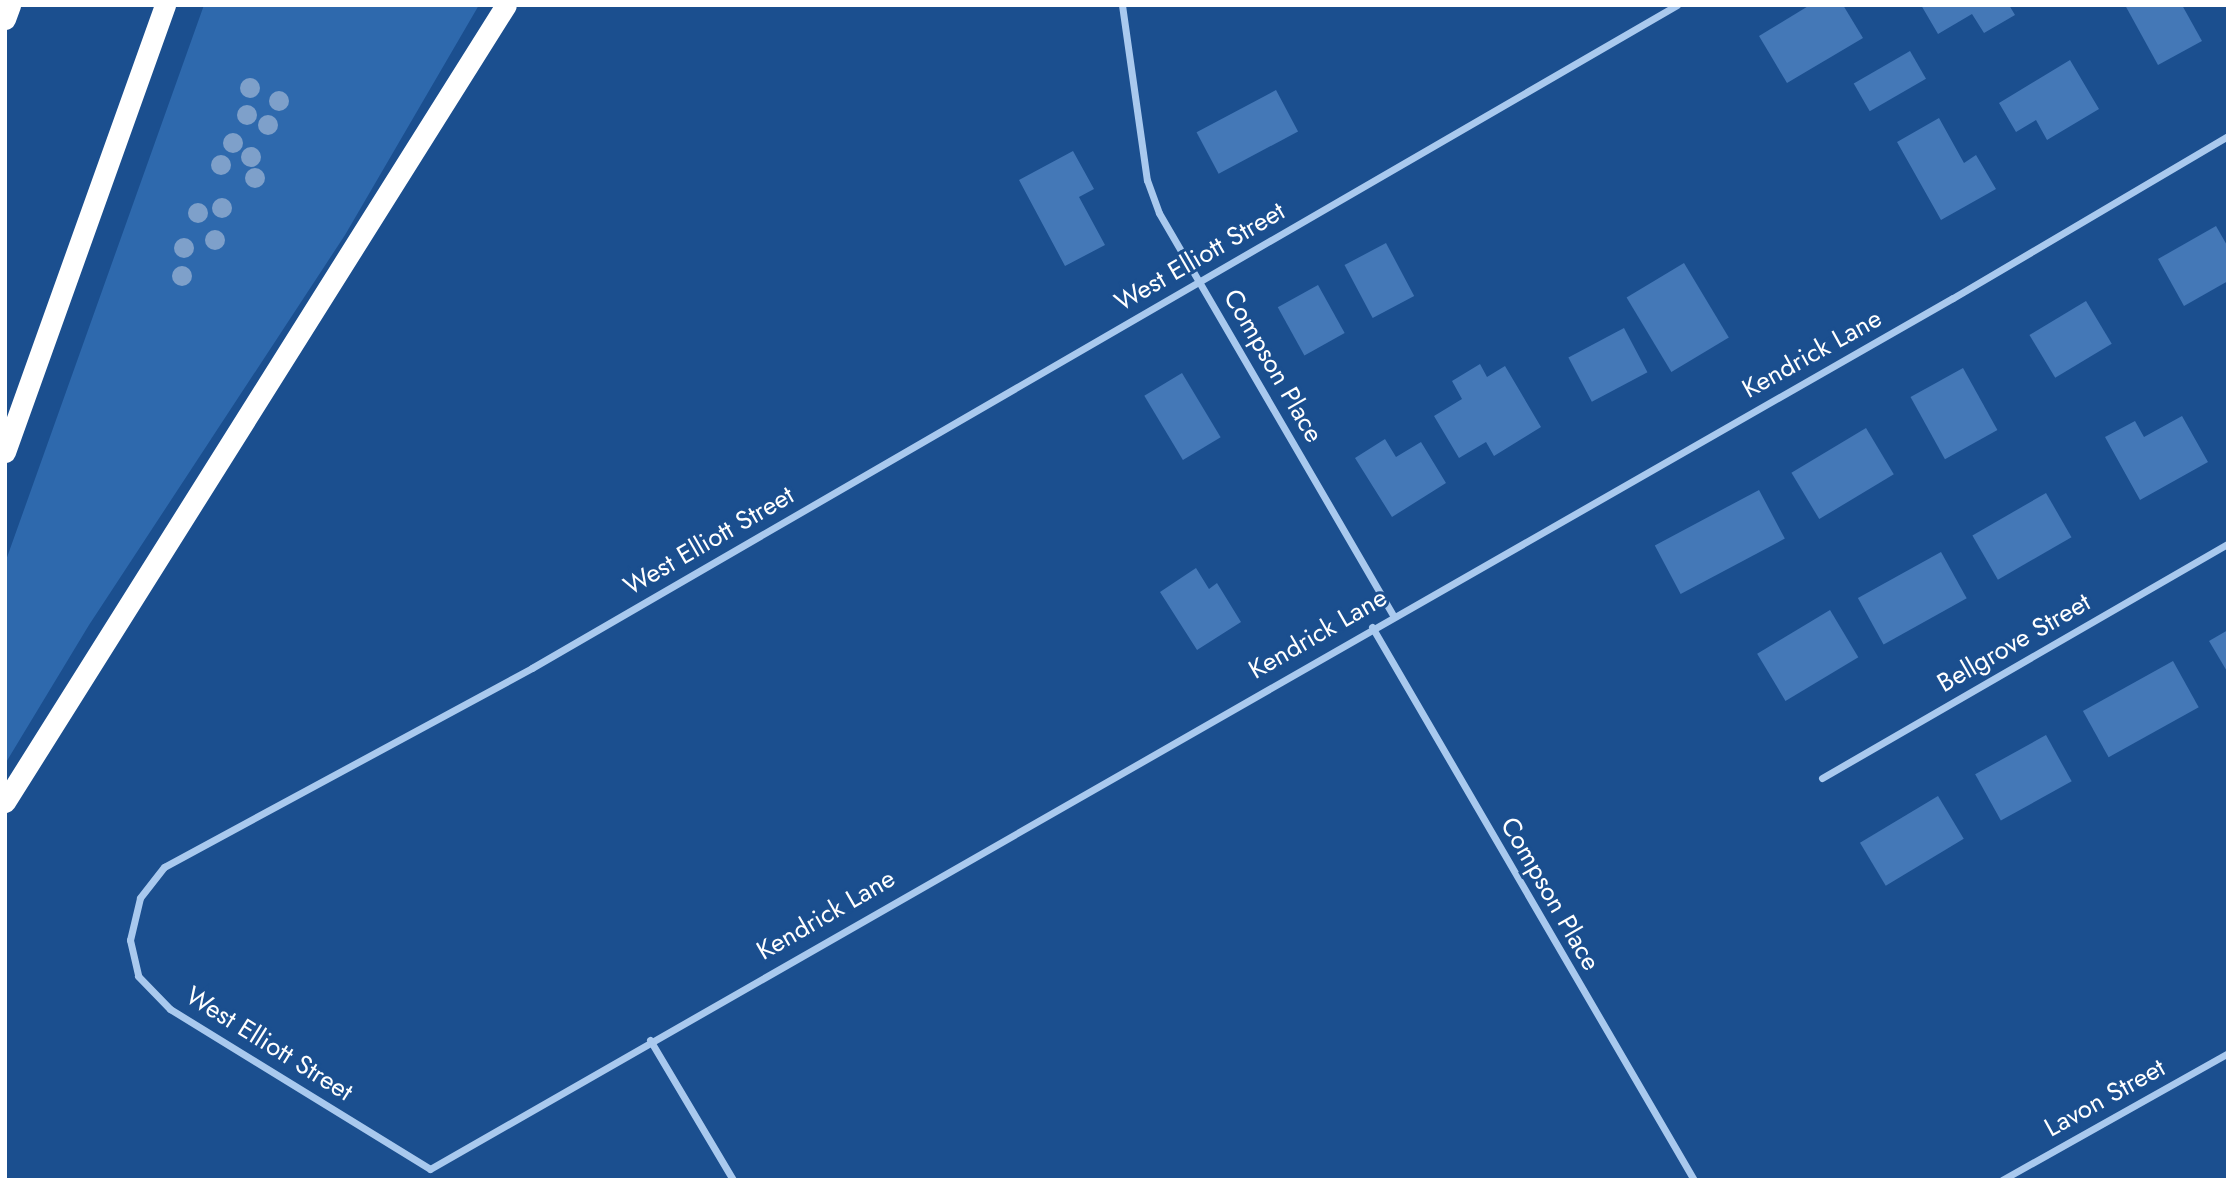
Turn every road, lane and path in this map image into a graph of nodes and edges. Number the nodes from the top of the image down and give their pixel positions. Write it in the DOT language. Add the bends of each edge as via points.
graph roads {
  1 [pos="10,5"];
  2 [pos="165,5"];
  3 [pos="506,5"];
  4 [pos="1122,5"];
  5 [pos="1677,5"];
  6 [pos="5,19"];
  7 [pos="2228,136"];
  8 [pos="1200,281"];
  9 [pos="5,452"];
  10 [pos="2228,544"];
  11 [pos="1393,615"];
  12 [pos="1372,627"];
  13 [pos="1822,778"];
  14 [pos="5,802"];
  15 [pos="650,1040"];
  16 [pos="2228,1053"];
  17 [pos="430,1169"];
  18 [pos="733,1180"];
  19 [pos="1694,1180"];
  20 [pos="2002,1180"];
  1 -- 6 [label="highway"];
  2 -- 9 [label="highway"];
  3 -- 14 [label="highway"];
  4 -- 8 [label="street, Compson Place" via="1147,180 1159,213"];
  5 -- 8 [label="street, West Elliott Street"];
  7 -- 11 [label="street, Kendrick Lane" via="1953,298"];
  8 -- 11 [label="street, Compson Place"];
  8 -- 17 [label="street, West Elliott Street" via="532,667 164,867 140,898 130,940 138,976 170,1009"];
  10 -- 13 [label="street, Bellgrove Street"];
  11 -- 12 [label="street, Kendrick Lane"];
  12 -- 15 [label="street, Kendrick Lane"];
  12 -- 19 [label="street, Compson Place"];
  15 -- 17 [label="street, Kendrick Lane"];
  15 -- 18 [label="street"];
  16 -- 20 [label="street, Lavon Street"];
}
